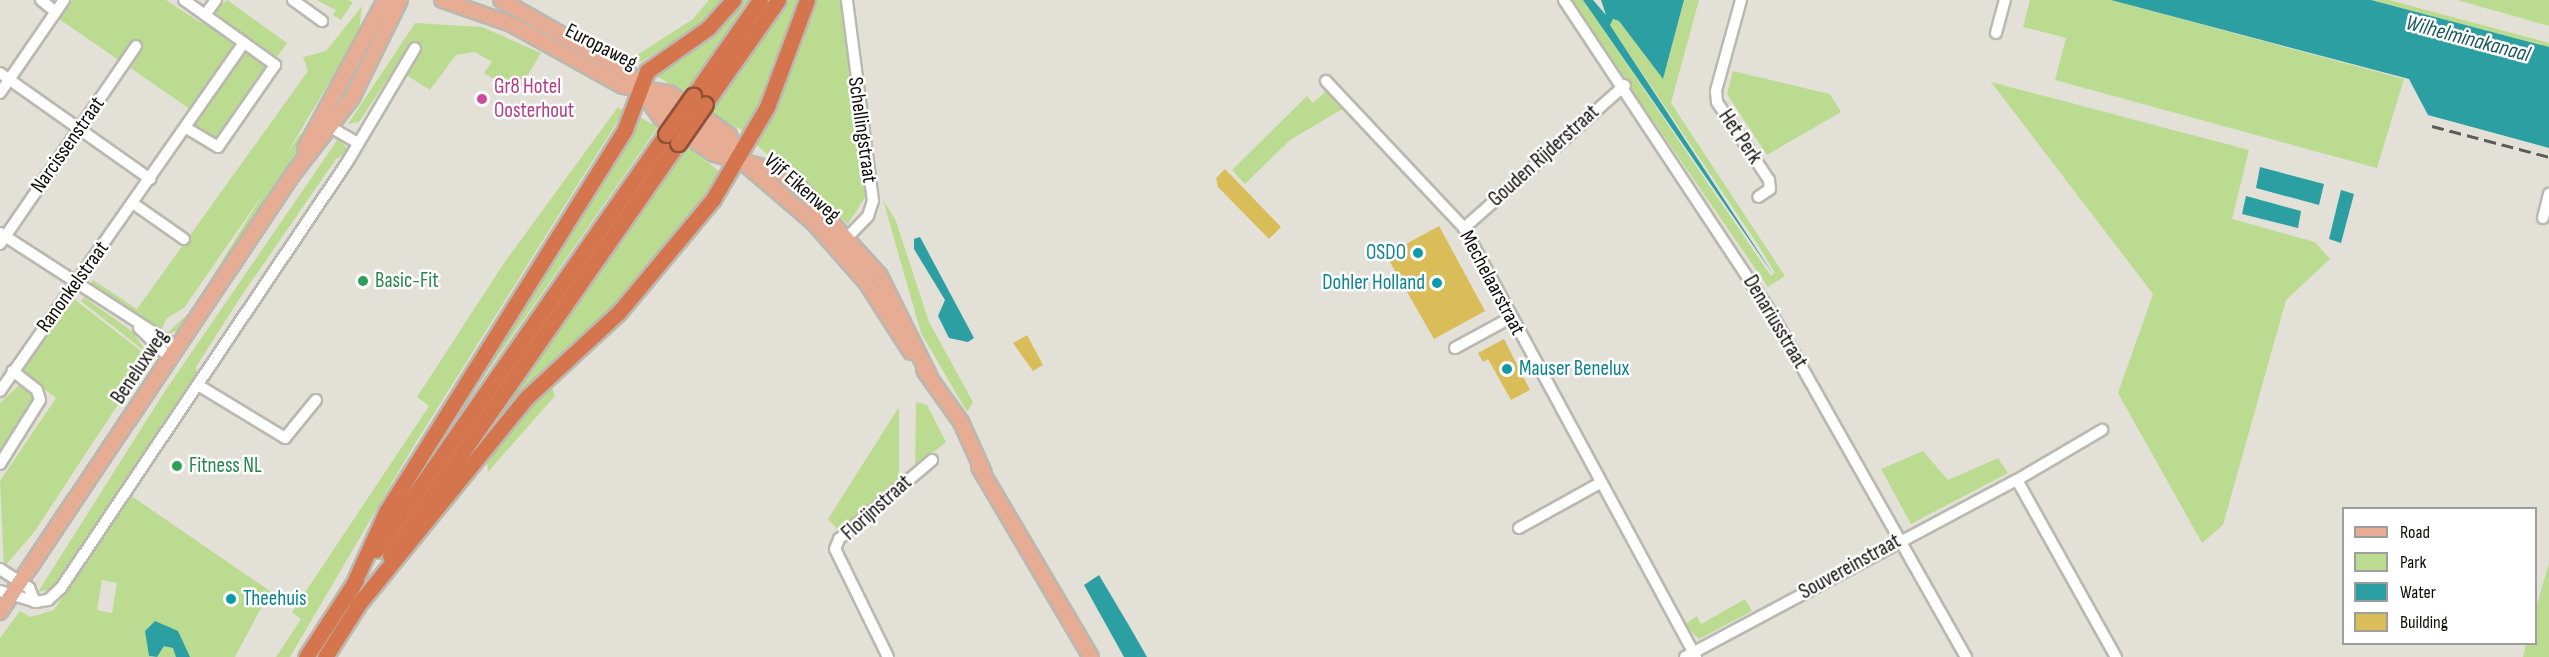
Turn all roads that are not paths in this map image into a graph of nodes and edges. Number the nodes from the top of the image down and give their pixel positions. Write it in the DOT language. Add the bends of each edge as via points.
graph roads {
  1 [pos="41,0"];
  2 [pos="64,0"];
  3 [pos="184,0"];
  4 [pos="216,0"];
  5 [pos="293,0"];
  6 [pos="385,0"];
  7 [pos="400,0"];
  8 [pos="442,0"];
  9 [pos="501,0"];
  10 [pos="733,0"];
  11 [pos="760,0"];
  12 [pos="778,0"];
  13 [pos="807,0"];
  14 [pos="847,0"];
  15 [pos="1564,0"];
  16 [pos="1741,0"];
  17 [pos="2005,0"];
  18 [pos="56,12"];
  19 [pos="205,15"];
  20 [pos="322,21"];
  21 [pos="1996,33"];
  22 [pos="244,43"];
  23 [pos="136,46"];
  24 [pos="415,48"];
  25 [pos="5,76"];
  26 [pos="1326,81"];
  27 [pos="1625,85"];
  28 [pos="641,89"];
  29 [pos="0,93"];
  30 [pos="699,100"];
  31 [pos="326,124"];
  32 [pos="79,129"];
  33 [pos="188,129"];
  34 [pos="672,138"];
  35 [pos="356,142"];
  36 [pos="738,158"];
  37 [pos="150,179"];
  38 [pos="2549,194"];
  39 [pos="1758,197"];
  40 [pos="134,204"];
  41 [pos="2543,218"];
  42 [pos="1464,228"];
  43 [pos="848,236"];
  44 [pos="2,237"];
  45 [pos="184,239"];
  46 [pos="837,247"];
  47 [pos="75,283"];
  48 [pos="1510,318"];
  49 [pos="1455,348"];
  50 [pos="174,354"];
  51 [pos="14,371"];
  52 [pos="930,377"];
  53 [pos="198,385"];
  54 [pos="0,391"];
  55 [pos="316,400"];
  56 [pos="2102,430"];
  57 [pos="932,460"];
  58 [pos="0,465"];
  59 [pos="2017,480"];
  60 [pos="1600,483"];
  61 [pos="1520,528"];
  62 [pos="1901,539"];
  63 [pos="0,569"];
  64 [pos="20,582"];
  65 [pos="352,587"];
  66 [pos="6,594"];
  67 [pos="35,602"];
  68 [pos="357,606"];
  69 [pos="0,612"];
  70 [pos="1691,656"];
  71 [pos="306,657"];
  72 [pos="325,657"];
  73 [pos="888,657"];
  74 [pos="1091,657"];
  75 [pos="1966,657"];
  76 [pos="2116,657"];
  1 -- 18 [label="street"];
  2 -- 18 [label="street"];
  3 -- 19 [label="street"];
  4 -- 19 [label="street"];
  5 -- 20 [label="street"];
  6 -- 31 [label="main road, Beneluxweg"];
  7 -- 31 [label="main road, Beneluxweg" via="367,71"];
  8 -- 28 [label="main road, Europaweg" via="511,24 623,86"];
  9 -- 28 [label="main road, Europaweg" via="579,41 629,73"];
  10 -- 28 [label="highway" via="708,28 658,58"];
  11 -- 30 [label="highway"];
  12 -- 30 [label="highway"];
  13 -- 36 [label="highway" via="767,107"];
  14 -- 43 [label="street, Schellingstraat" via="873,201 868,216"];
  15 -- 27 [label="street, Denariusstraat"];
  16 -- 39 [label="street, Het Perk" via="1716,92 1717,102 1769,180 1770,189"];
  17 -- 21 [label="street"];
  18 -- 25 [label="street"];
  19 -- 22 [label="street"];
  22 -- 33 [label="street, Ranonkelstraat"];
  22 -- 33 [label="street" via="275,65 218,147"];
  23 -- 32 [label="street, Narcissenstraat"];
  24 -- 35 [label="street"];
  25 -- 29 [label="street"];
  25 -- 32 [label="street"];
  26 -- 42 [label="street, Mechelaarstraat"];
  27 -- 42 [label="street, Gouden Rijderstraat"];
  27 -- 62 [label="street, Denariusstraat" via="1773,316"];
  28 -- 36 [label="main road, Europaweg" via="661,118 718,157"];
  28 -- 36 [label="main road, Europaweg" via="663,90 729,135"];
  28 -- 65 [label="highway" via="625,129 386,512"];
  30 -- 34 [label="highway, bridge"];
  31 -- 35 [label="street"];
  31 -- 50 [label="main road, Beneluxweg"];
  32 -- 37 [label="street"];
  32 -- 44 [label="street, Narcissenstraat"];
  33 -- 37 [label="street, Ranonkelstraat"];
  34 -- 65 [label="highway"];
  34 -- 68 [label="highway"];
  35 -- 53 [label="street"];
  36 -- 43 [label="main road, Vijf Eikenweg" via="775,170"];
  36 -- 46 [label="main road, Vijf Eikenweg"];
  36 -- 68 [label="highway" via="683,240 619,312 526,398"];
  37 -- 40 [label="street, Ranonkelstraat"];
  38 -- 41 [label="street"];
  40 -- 45 [label="street"];
  40 -- 47 [label="street, Ranonkelstraat"];
  42 -- 48 [label="street, Mechelaarstraat"];
  43 -- 46 [label="street, Schellingstraat"];
  43 -- 52 [label="main road, Vijf Eikenweg" via="880,276"];
  44 -- 47 [label="street"];
  46 -- 52 [label="main road, Vijf Eikenweg"];
  47 -- 50 [label="street"];
  47 -- 51 [label="street, Ranonkelstraat"];
  48 -- 49 [label="street"];
  48 -- 60 [label="street, Mechelaarstraat"];
  50 -- 64 [label="main road, Beneluxweg"];
  51 -- 54 [label="street, Ranonkelstraat"];
  51 -- 58 [label="street" via="37,390 40,400"];
  52 -- 74 [label="main road, Vijf Eikenweg"];
  53 -- 55 [label="street" via="285,438"];
  53 -- 67 [label="street" via="61,588 48,600"];
  56 -- 59 [label="street, Souvereinstraat"];
  57 -- 73 [label="street, Florijnstraat" via="839,539 835,549"];
  59 -- 62 [label="street, Souvereinstraat"];
  59 -- 76 [label="street"];
  60 -- 61 [label="street"];
  60 -- 70 [label="street, Mechelaarstraat"];
  62 -- 70 [label="street, Souvereinstraat"];
  62 -- 75 [label="street, Denariusstraat"];
  63 -- 64 [label="street"];
  64 -- 66 [label="main road, Beneluxweg"];
  64 -- 67 [label="street"];
  65 -- 71 [label="highway"];
  66 -- 67 [label="street"];
  66 -- 69 [label="main road, Beneluxweg"];
  68 -- 72 [label="highway"];
}
